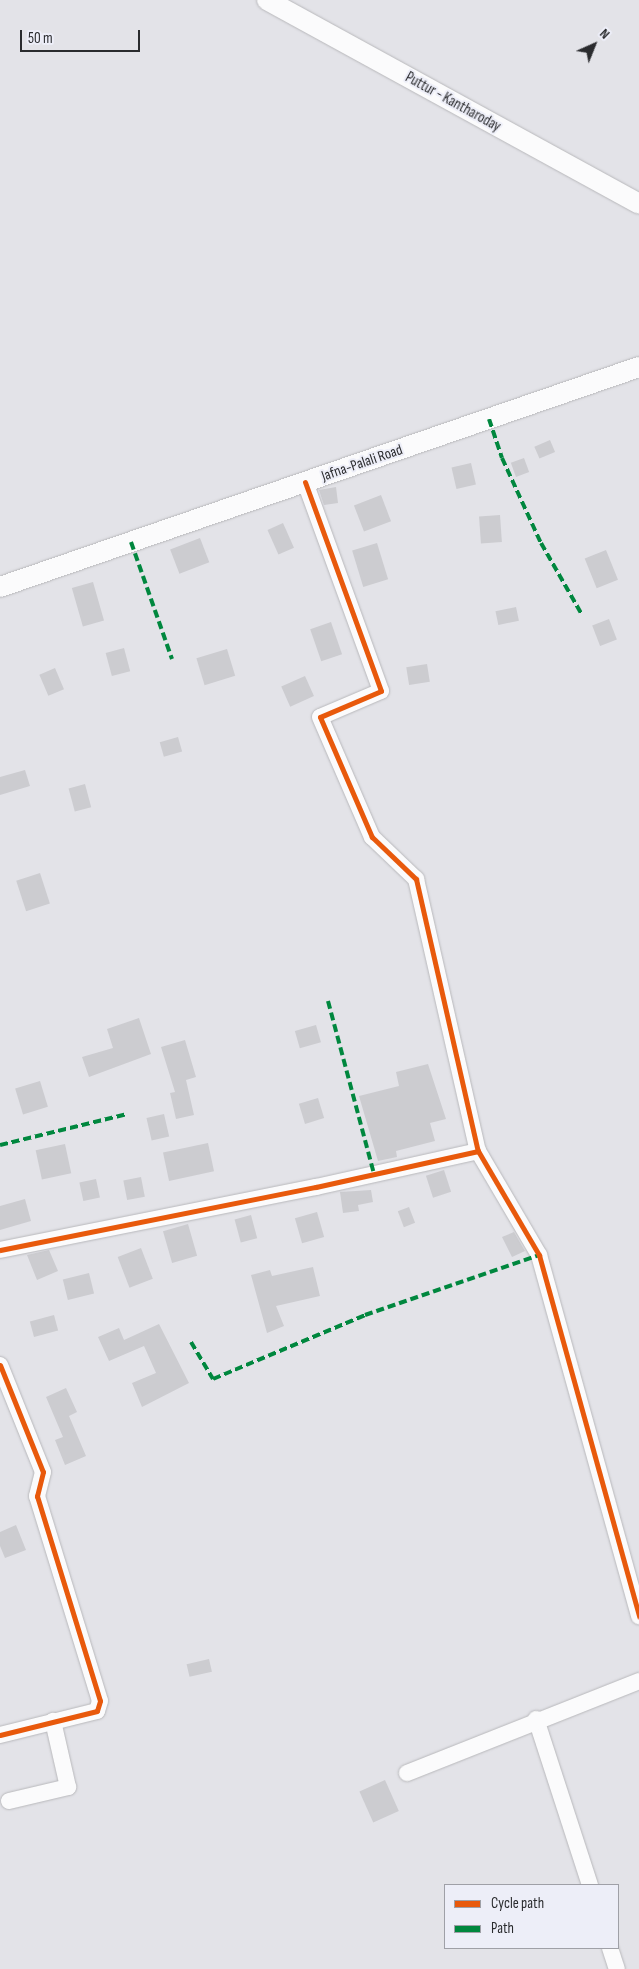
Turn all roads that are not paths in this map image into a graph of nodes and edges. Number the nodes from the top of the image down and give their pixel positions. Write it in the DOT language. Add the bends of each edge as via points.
graph roads {
  1 [pos="267,0"];
  2 [pos="639,204"];
  3 [pos="639,367"];
  4 [pos="305,482"];
  5 [pos="0,587"];
  6 [pos="478,1151"];
  7 [pos="0,1250"];
  8 [pos="0,1365"];
  9 [pos="639,1616"];
  10 [pos="639,1681"];
  11 [pos="536,1719"];
  12 [pos="53,1721"];
  13 [pos="0,1735"];
  14 [pos="407,1773"];
  15 [pos="9,1801"];
  16 [pos="590,1884"];
  17 [pos="610,1949"];
  18 [pos="617,1969"];
  1 -- 2 [label="main road, Puttur - Kantharoday"];
  3 -- 4 [label="main road, Jafna-Palali Road"];
  4 -- 5 [label="main road, Jafna-Palali Road"];
  4 -- 6 [label="street" via="381,691 320,717 372,837 416,879"];
  6 -- 7 [label="street"];
  6 -- 9 [label="street" via="539,1255"];
  8 -- 12 [label="street" via="43,1472 37,1496 100,1701 97,1711"];
  10 -- 11 [label="street"];
  11 -- 14 [label="street"];
  11 -- 16 [label="street"];
  12 -- 13 [label="street"];
  12 -- 15 [label="street" via="68,1786"];
  17 -- 18 [label="street"];
}
